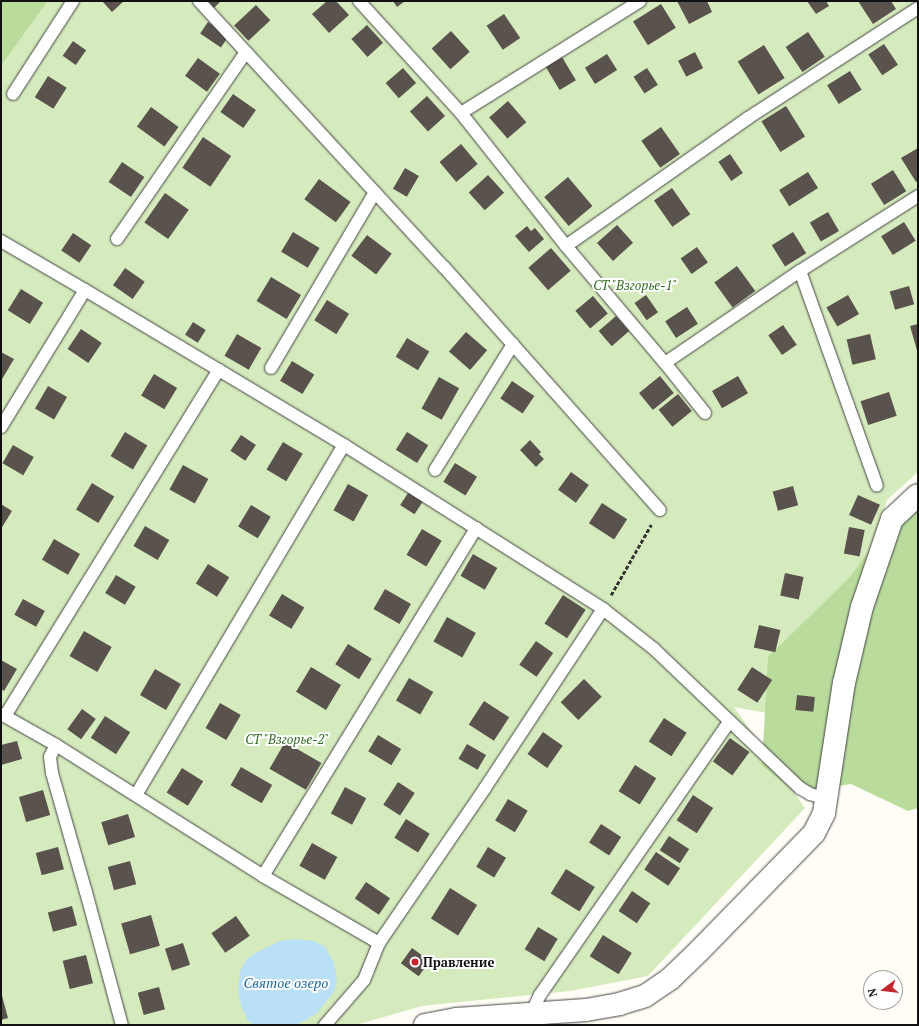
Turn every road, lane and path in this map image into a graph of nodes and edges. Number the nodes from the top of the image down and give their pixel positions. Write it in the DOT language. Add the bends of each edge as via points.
graph roads {
  1 [pos="72,1"];
  2 [pos="199,1"];
  3 [pos="359,1"];
  4 [pos="640,1"];
  5 [pos="918,8"];
  6 [pos="246,52"];
  7 [pos="13,94"];
  8 [pos="461,113"];
  9 [pos="374,192"];
  10 [pos="917,199"];
  11 [pos="117,239"];
  12 [pos="1,241"];
  13 [pos="566,246"];
  14 [pos="800,271"];
  15 [pos="85,290"];
  16 [pos="513,344"];
  17 [pos="665,363"];
  18 [pos="271,368"];
  19 [pos="219,370"];
  20 [pos="705,413"];
  21 [pos="1,427"];
  22 [pos="344,445"];
  23 [pos="435,470"];
  24 [pos="877,486"];
  25 [pos="918,495"];
  26 [pos="660,510"];
  27 [pos="476,528"];
  28 [pos="603,609"];
  29 [pos="3,715"];
  30 [pos="730,721"];
  31 [pos="56,745"];
  32 [pos="136,795"];
  33 [pos="825,798"];
  34 [pos="264,876"];
  35 [pos="379,943"];
  36 [pos="531,1014"];
  37 [pos="122,1025"];
  38 [pos="324,1025"];
  39 [pos="425,1025"];
  1 -- 7 [label="lane"];
  2 -- 6 [label="lane"];
  3 -- 8 [label="lane"];
  4 -- 8 [label="lane"];
  5 -- 13 [label="lane" via="748,118"];
  6 -- 9 [label="lane"];
  6 -- 11 [label="lane"];
  8 -- 13 [label="lane"];
  9 -- 16 [label="lane"];
  9 -- 18 [label="lane"];
  10 -- 14 [label="lane"];
  12 -- 15 [label="lane"];
  13 -- 17 [label="lane"];
  14 -- 17 [label="lane"];
  14 -- 24 [label="lane"];
  15 -- 19 [label="lane"];
  15 -- 21 [label="lane"];
  16 -- 23 [label="lane"];
  16 -- 26 [label="lane"];
  17 -- 20 [label="lane"];
  19 -- 22 [label="lane"];
  19 -- 29 [label="lane"];
  22 -- 27 [label="lane"];
  22 -- 32 [label="lane"];
  25 -- 33 [label="street" via="892,519 862,607 844,683"];
  26 -- 28 [label="path"];
  27 -- 28 [label="lane"];
  27 -- 34 [label="lane"];
  28 -- 30 [label="lane" via="654,649"];
  28 -- 35 [label="lane"];
  29 -- 31 [label="lane"];
  30 -- 33 [label="lane" via="800,788"];
  30 -- 36 [label="lane" via="540,995"];
  31 -- 32 [label="lane"];
  31 -- 37 [label="lane" via="50,757 52,773"];
  32 -- 34 [label="lane"];
  33 -- 36 [label="street" via="824,813 814,833 670,979 644,996 619,1004 586,1010"];
  34 -- 35 [label="lane"];
  35 -- 38 [label="lane" via="364,980"];
  36 -- 39 [label="street" via="457,1019"];
}
